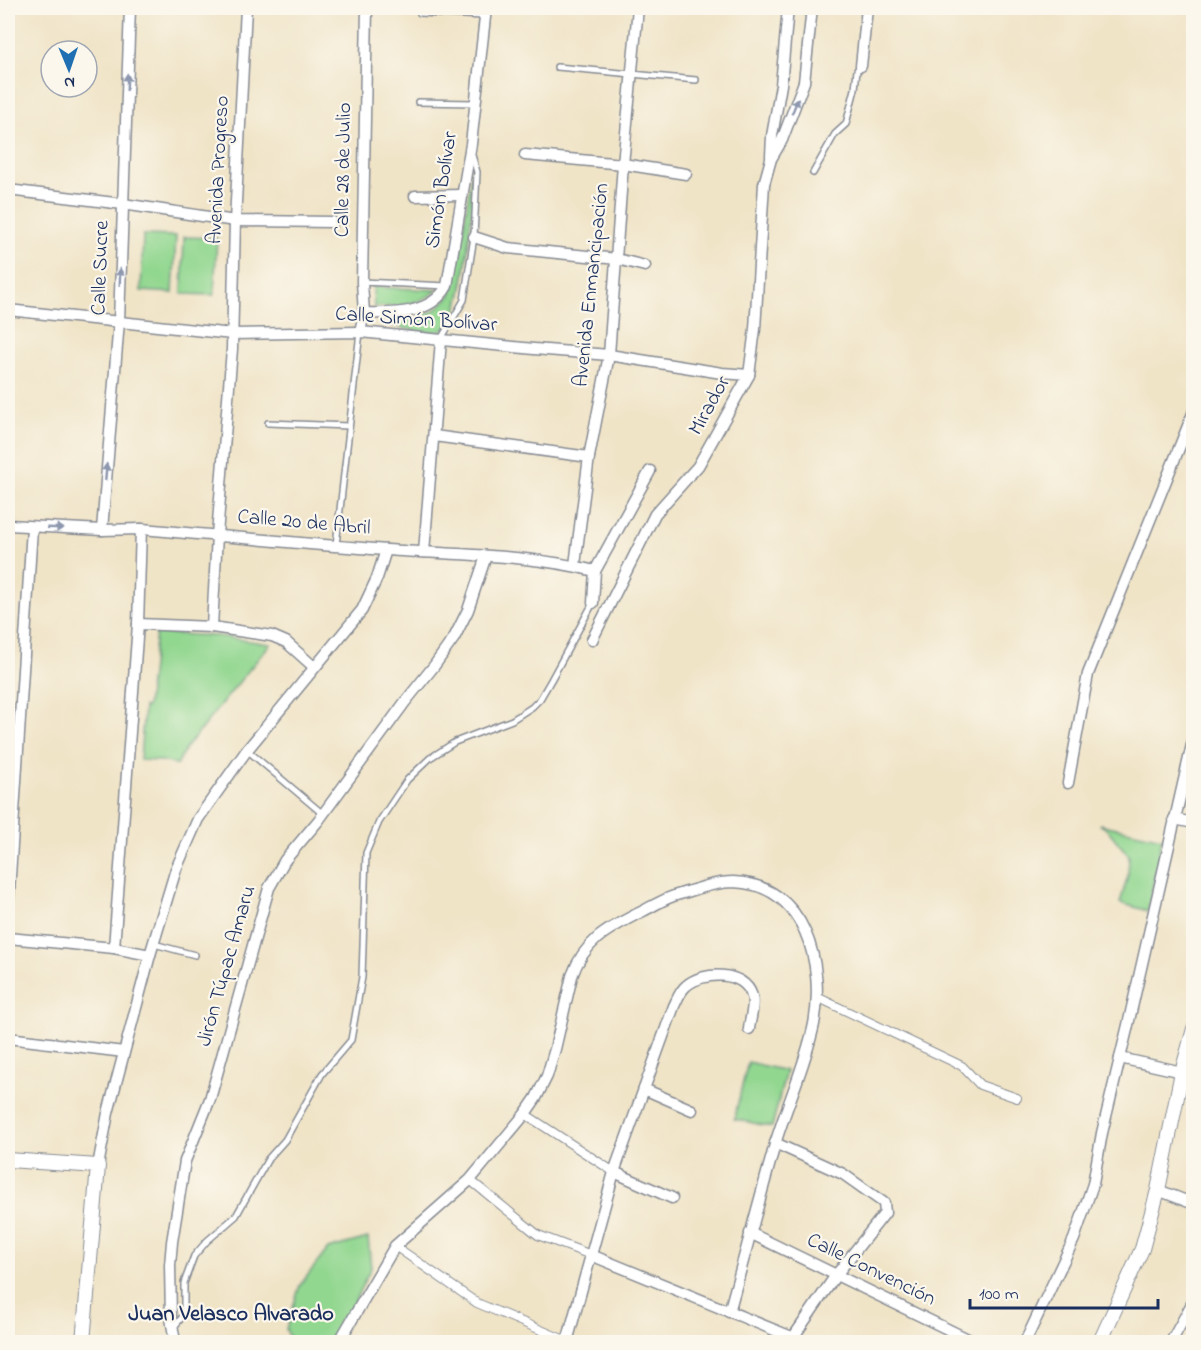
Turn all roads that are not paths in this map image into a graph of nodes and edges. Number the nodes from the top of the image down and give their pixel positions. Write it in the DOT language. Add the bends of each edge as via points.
graph roads {
  1 [pos="130,8"];
  2 [pos="246,8"];
  3 [pos="367,8"];
  4 [pos="638,8"];
  5 [pos="788,8"];
  6 [pos="812,8"];
  7 [pos="867,8"];
  8 [pos="486,12"];
  9 [pos="420,13"];
  10 [pos="861,66"];
  11 [pos="557,67"];
  12 [pos="633,74"];
  13 [pos="696,80"];
  14 [pos="418,102"];
  15 [pos="474,103"];
  16 [pos="470,148"];
  17 [pos="525,155"];
  18 [pos="771,159"];
  19 [pos="623,164"];
  20 [pos="813,173"];
  21 [pos="686,174"];
  22 [pos="8,190"];
  23 [pos="461,195"];
  24 [pos="415,196"];
  25 [pos="123,204"];
  26 [pos="236,221"];
  27 [pos="333,222"];
  28 [pos="474,237"];
  29 [pos="617,259"];
  30 [pos="645,266"];
  31 [pos="362,282"];
  32 [pos="447,286"];
  33 [pos="8,309"];
  34 [pos="364,313"];
  35 [pos="119,321"];
  36 [pos="360,332"];
  37 [pos="232,334"];
  38 [pos="441,340"];
  39 [pos="609,355"];
  40 [pos="749,375"];
  41 [pos="1194,411"];
  42 [pos="268,423"];
  43 [pos="349,426"];
  44 [pos="434,436"];
  45 [pos="589,457"];
  46 [pos="650,471"];
  47 [pos="8,525"];
  48 [pos="32,528"];
  49 [pos="141,528"];
  50 [pos="102,530"];
  51 [pos="217,535"];
  52 [pos="336,545"];
  53 [pos="386,550"];
  54 [pos="424,552"];
  55 [pos="486,556"];
  56 [pos="575,566"];
  57 [pos="595,571"];
  58 [pos="593,603"];
  59 [pos="138,624"];
  60 [pos="212,627"];
  61 [pos="592,640"];
  62 [pos="314,668"];
  63 [pos="13,728"];
  64 [pos="1194,736"];
  65 [pos="247,750"];
  66 [pos="1068,783"];
  67 [pos="323,814"];
  68 [pos="1174,819"];
  69 [pos="1194,823"];
  70 [pos="8,908"];
  71 [pos="8,939"];
  72 [pos="114,948"];
  73 [pos="152,950"];
  74 [pos="195,955"];
  75 [pos="817,997"];
  76 [pos="749,1029"];
  77 [pos="1194,1029"];
  78 [pos="8,1038"];
  79 [pos="1192,1047"];
  80 [pos="124,1052"];
  81 [pos="1120,1058"];
  82 [pos="1182,1072"];
  83 [pos="644,1089"];
  84 [pos="1017,1098"];
  85 [pos="692,1110"];
  86 [pos="525,1114"];
  87 [pos="776,1143"];
  88 [pos="8,1160"];
  89 [pos="98,1166"];
  90 [pos="614,1172"];
  91 [pos="470,1180"];
  92 [pos="1158,1190"];
  93 [pos="672,1198"];
  94 [pos="1194,1204"];
  95 [pos="750,1233"];
  96 [pos="395,1246"];
  97 [pos="591,1255"];
  98 [pos="836,1275"];
  99 [pos="1194,1300"];
  100 [pos="729,1312"];
  101 [pos="172,1329"];
  102 [pos="792,1340"];
  103 [pos="83,1342"];
  104 [pos="175,1342"];
  105 [pos="339,1342"];
  106 [pos="568,1342"];
  107 [pos="974,1342"];
  108 [pos="1025,1342"];
  109 [pos="1100,1342"];
  110 [pos="1171,1342"];
  25 -- 1 [label="street, Calle Sucre, one-way"];
  2 -- 26 [label="street, Avenida Progreso"];
  3 -- 31 [label="street, Calle 28 de Julio"];
  4 -- 12 [label="street, Avenida Enmancipación"];
  5 -- 18 [label="street, Mirador"];
  18 -- 6 [label="street, Mirador, one-way" via="804,82"];
  7 -- 10 [label="street"];
  8 -- 9 [label="lane"];
  8 -- 15 [label="street, Simón Bolívar"];
  10 -- 20 [label="lane" via="846,124 835,134"];
  11 -- 12 [label="lane"];
  12 -- 13 [label="lane"];
  12 -- 19 [label="street, Avenida Enmancipación"];
  14 -- 15 [label="lane"];
  15 -- 16 [label="street, Simón Bolívar"];
  16 -- 23 [label="street, Simón Bolívar"];
  16 -- 28 [label="lane" via="477,172"];
  17 -- 19 [label="street"];
  18 -- 40 [label="street, Mirador" via="761,208"];
  19 -- 21 [label="street"];
  19 -- 29 [label="street, Avenida Enmancipación"];
  22 -- 25 [label="street"];
  23 -- 24 [label="street"];
  23 -- 32 [label="street, Simón Bolívar"];
  25 -- 26 [label="street"];
  35 -- 25 [label="street, Calle Sucre, one-way"];
  26 -- 27 [label="street"];
  26 -- 37 [label="street, Avenida Progreso"];
  28 -- 29 [label="street" via="508,248"];
  28 -- 38 [label="lane" via="464,300"];
  29 -- 30 [label="street"];
  29 -- 39 [label="street, Avenida Enmancipación"];
  31 -- 32 [label="lane"];
  31 -- 34 [label="street, Calle 28 de Julio"];
  32 -- 34 [label="street" via="434,300 410,311"];
  33 -- 35 [label="street, Calle Simón Bolívar"];
  34 -- 36 [label="street, Calle 28 de Julio"];
  35 -- 37 [label="street, Calle Simón Bolívar"];
  50 -- 35 [label="street, Calle Sucre, one-way"];
  36 -- 37 [label="street, Calle Simón Bolívar"];
  36 -- 38 [label="street, Calle Simón Bolívar"];
  36 -- 43 [label="lane"];
  37 -- 51 [label="street, Avenida Progreso"];
  38 -- 39 [label="street, Calle Simón Bolívar"];
  38 -- 44 [label="street"];
  39 -- 40 [label="street, Calle Simón Bolívar"];
  39 -- 45 [label="street, Avenida Enmancipación"];
  40 -- 61 [label="street, Mirador" via="698,466 655,514"];
  41 -- 66 [label="street" via="1088,674"];
  42 -- 43 [label="lane"];
  43 -- 52 [label="lane"];
  44 -- 45 [label="street"];
  44 -- 54 [label="street"];
  45 -- 56 [label="street, Avenida Enmancipación"];
  46 -- 57 [label="street"];
  47 -- 48 [label="street, Calle 20 de Abril"];
  48 -- 50 [label="street, Calle 20 de Abril, one-way"];
  48 -- 63 [label="street"];
  49 -- 50 [label="street, Calle 20 de Abril"];
  49 -- 51 [label="street, Calle 20 de Abril"];
  49 -- 59 [label="street"];
  51 -- 52 [label="street, Calle 20 de Abril"];
  51 -- 60 [label="street, Avenida Progreso"];
  52 -- 53 [label="street, Calle 20 de Abril"];
  53 -- 54 [label="street, Calle 20 de Abril"];
  53 -- 62 [label="street" via="362,610"];
  54 -- 55 [label="street, Calle 20 de Abril"];
  55 -- 56 [label="street, Calle 20 de Abril"];
  55 -- 67 [label="street, Jirón Túpac Amaru" via="454,638"];
  56 -- 57 [label="street, Calle 20 de Abril"];
  57 -- 58 [label="street"];
  58 -- 101 [label="lane" via="532,707 512,720 455,742 430,758 407,780 379,822 366,853 362,977 351,1040 322,1074 236,1216 194,1256 184,1283 184,1315"];
  59 -- 60 [label="street"];
  59 -- 72 [label="street"];
  60 -- 62 [label="street" via="279,638"];
  62 -- 65 [label="street"];
  63 -- 70 [label="street"];
  64 -- 68 [label="street"];
  65 -- 67 [label="lane"];
  65 -- 73 [label="street" via="198,819 176,868"];
  67 -- 101 [label="street, Jirón Túpac Amaru" via="285,860 269,888 210,1099 185,1161 170,1265"];
  68 -- 69 [label="street"];
  68 -- 81 [label="street"];
  71 -- 72 [label="street"];
  72 -- 73 [label="street"];
  73 -- 74 [label="lane"];
  73 -- 80 [label="street"];
  75 -- 84 [label="street" via="962,1066 980,1085"];
  75 -- 86 [label="street" via="815,968 804,928 783,900 762,888 735,882 674,896 606,930 582,954 572,976 546,1076"];
  75 -- 87 [label="street" via="809,1044"];
  76 -- 83 [label="street" via="753,1000 745,985 716,975 693,981 683,989 674,1006"];
  77 -- 79 [label="street"];
  78 -- 80 [label="street"];
  79 -- 82 [label="street"];
  80 -- 89 [label="street"];
  81 -- 82 [label="street"];
  81 -- 108 [label="street" via="1081,1223"];
  82 -- 92 [label="street"];
  83 -- 85 [label="street"];
  83 -- 90 [label="street"];
  86 -- 90 [label="street"];
  86 -- 91 [label="street"];
  87 -- 95 [label="street"];
  87 -- 98 [label="street" via="843,1174 884,1203 881,1219"];
  88 -- 89 [label="street"];
  89 -- 103 [label="street"];
  90 -- 93 [label="street"];
  90 -- 97 [label="street"];
  91 -- 96 [label="street"];
  91 -- 97 [label="street" via="538,1235"];
  92 -- 94 [label="street"];
  92 -- 109 [label="street" via="1137,1264"];
  95 -- 98 [label="street, Calle Convención"];
  95 -- 100 [label="street"];
  96 -- 105 [label="street"];
  96 -- 106 [label="street" via="477,1303"];
  97 -- 100 [label="street"];
  97 -- 106 [label="street"];
  98 -- 102 [label="street"];
  98 -- 107 [label="street, Calle Convención"];
  99 -- 110 [label="street"];
  100 -- 102 [label="street"];
  101 -- 104 [label="street, Jirón Túpac Amaru"];
}
